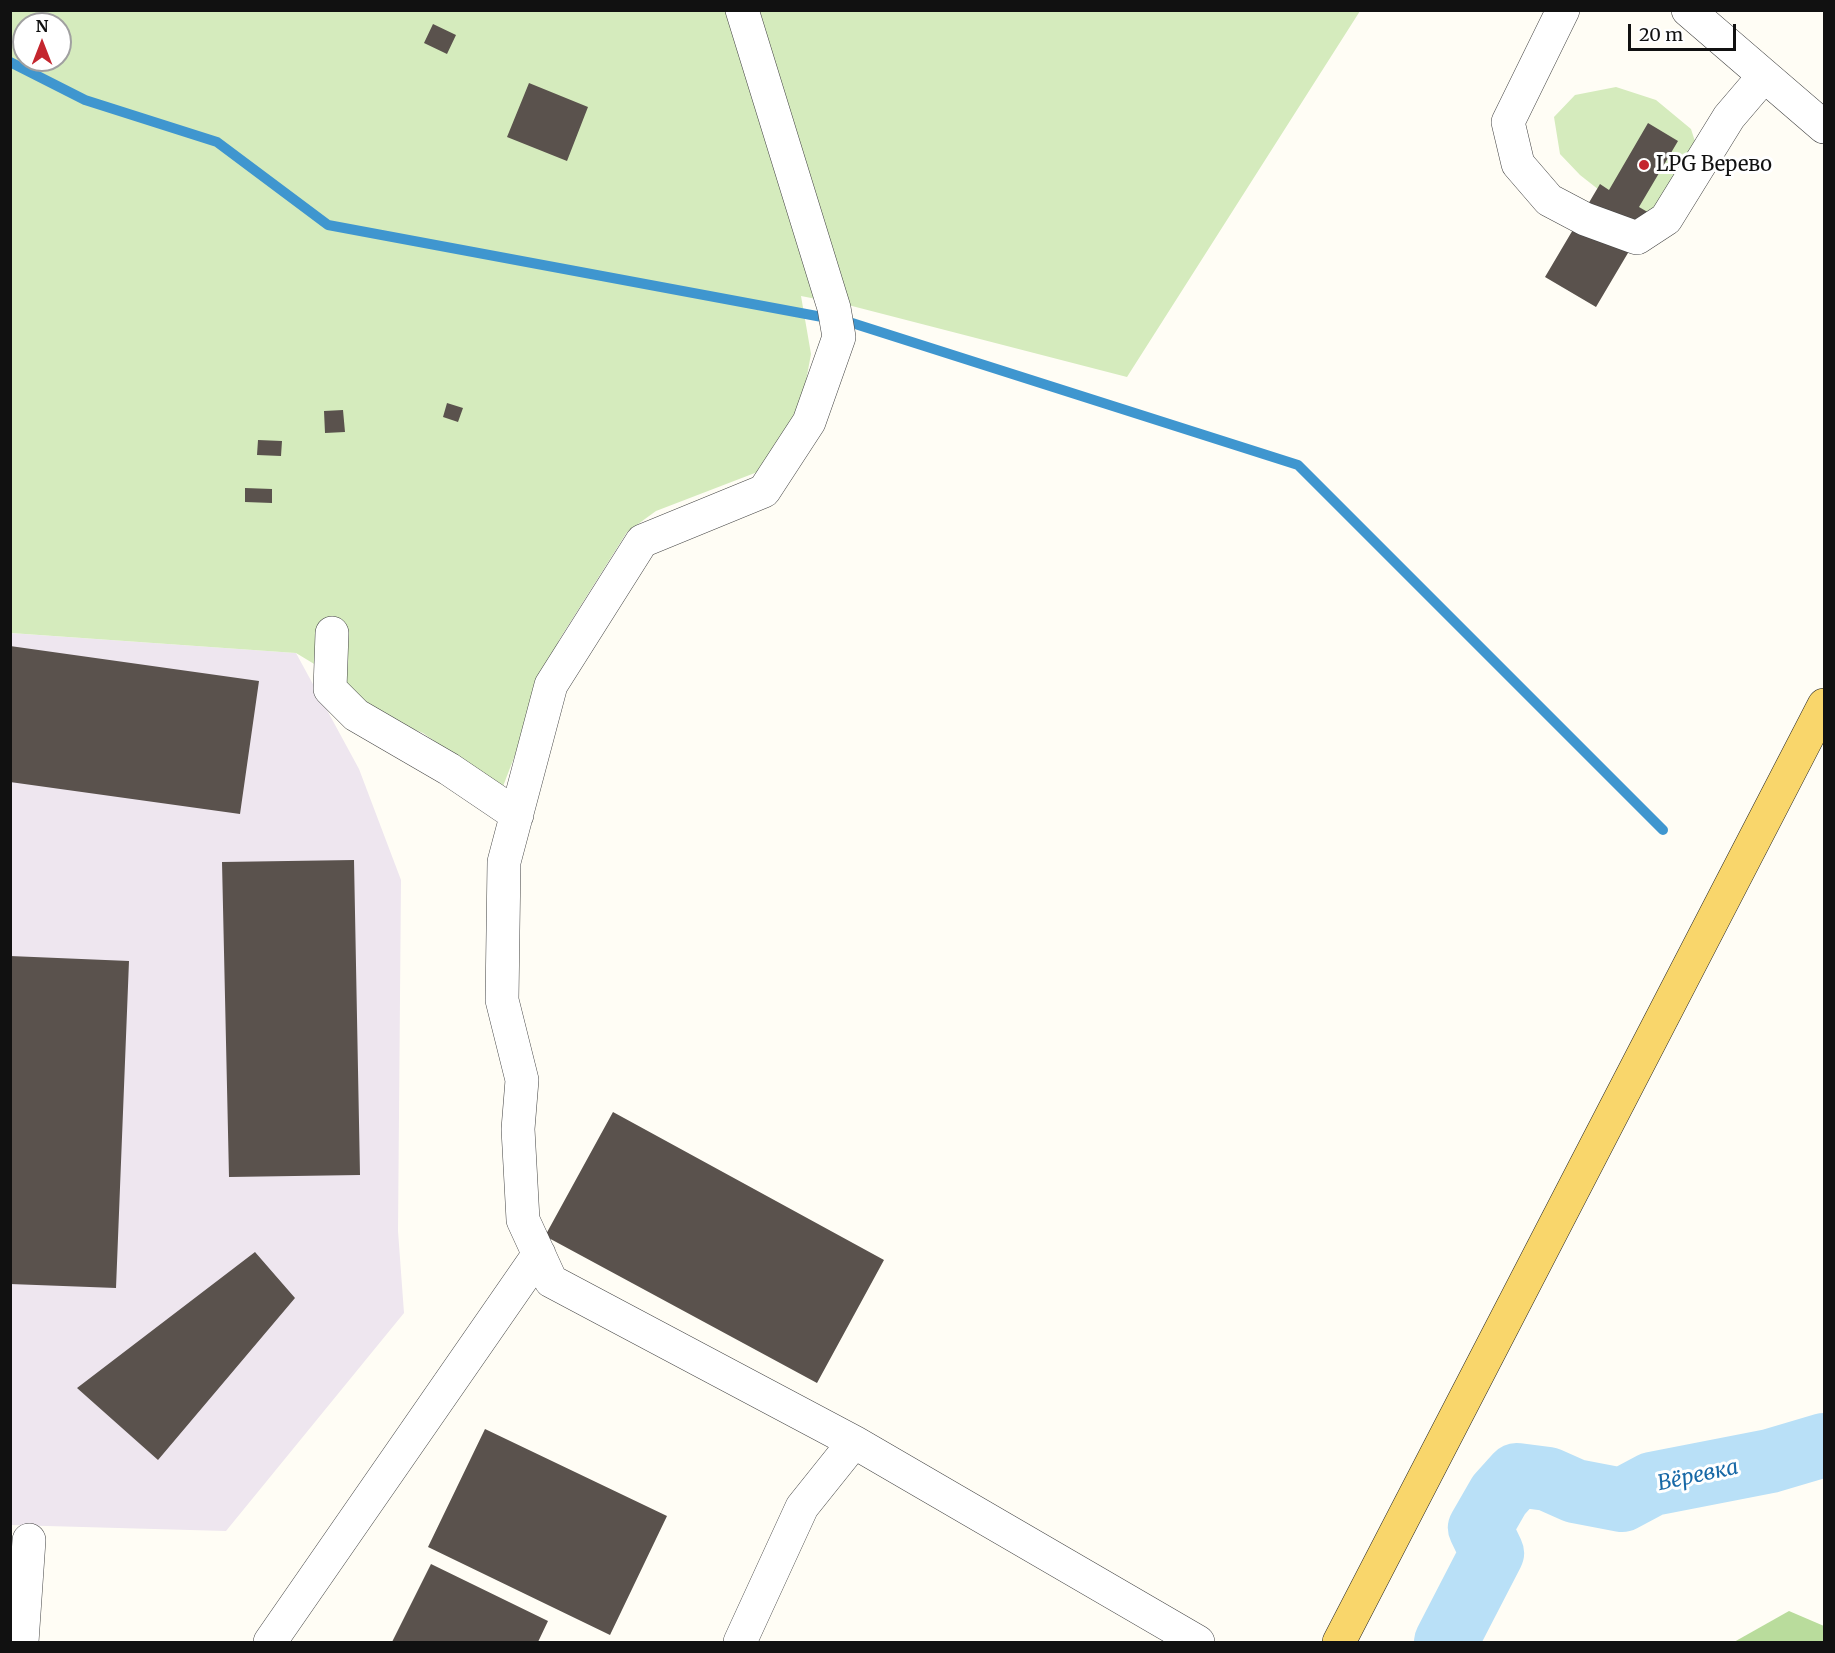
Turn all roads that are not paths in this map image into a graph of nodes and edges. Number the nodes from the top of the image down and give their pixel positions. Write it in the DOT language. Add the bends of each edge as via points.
graph roads {
  1 [pos="742,10"];
  2 [pos="1563,10"];
  3 [pos="1688,10"];
  4 [pos="1764,76"];
  5 [pos="1824,127"];
  6 [pos="332,633"];
  7 [pos="1824,705"];
  8 [pos="517,815"];
  9 [pos="539,1254"];
  10 [pos="854,1442"];
  11 [pos="29,1540"];
  12 [pos="22,1642"];
  13 [pos="270,1642"];
  14 [pos="740,1642"];
  15 [pos="1198,1642"];
  16 [pos="1339,1642"];
  1 -- 8 [label="street" via="836,322 809,422 764,490 642,541 551,685"];
  2 -- 4 [label="street" via="1508,123 1518,164 1549,200 1585,219 1637,238 1666,219 1729,117"];
  3 -- 4 [label="street"];
  4 -- 5 [label="street"];
  6 -- 8 [label="street" via="330,689 356,715"];
  7 -- 16 [label="main road"];
  8 -- 9 [label="street" via="504,862 502,1000 522,1080 518,1129 523,1220"];
  9 -- 10 [label="street" via="551,1281"];
  9 -- 13 [label="street"];
  10 -- 14 [label="street" via="802,1507"];
  10 -- 15 [label="street"];
  11 -- 12 [label="street"];
}
